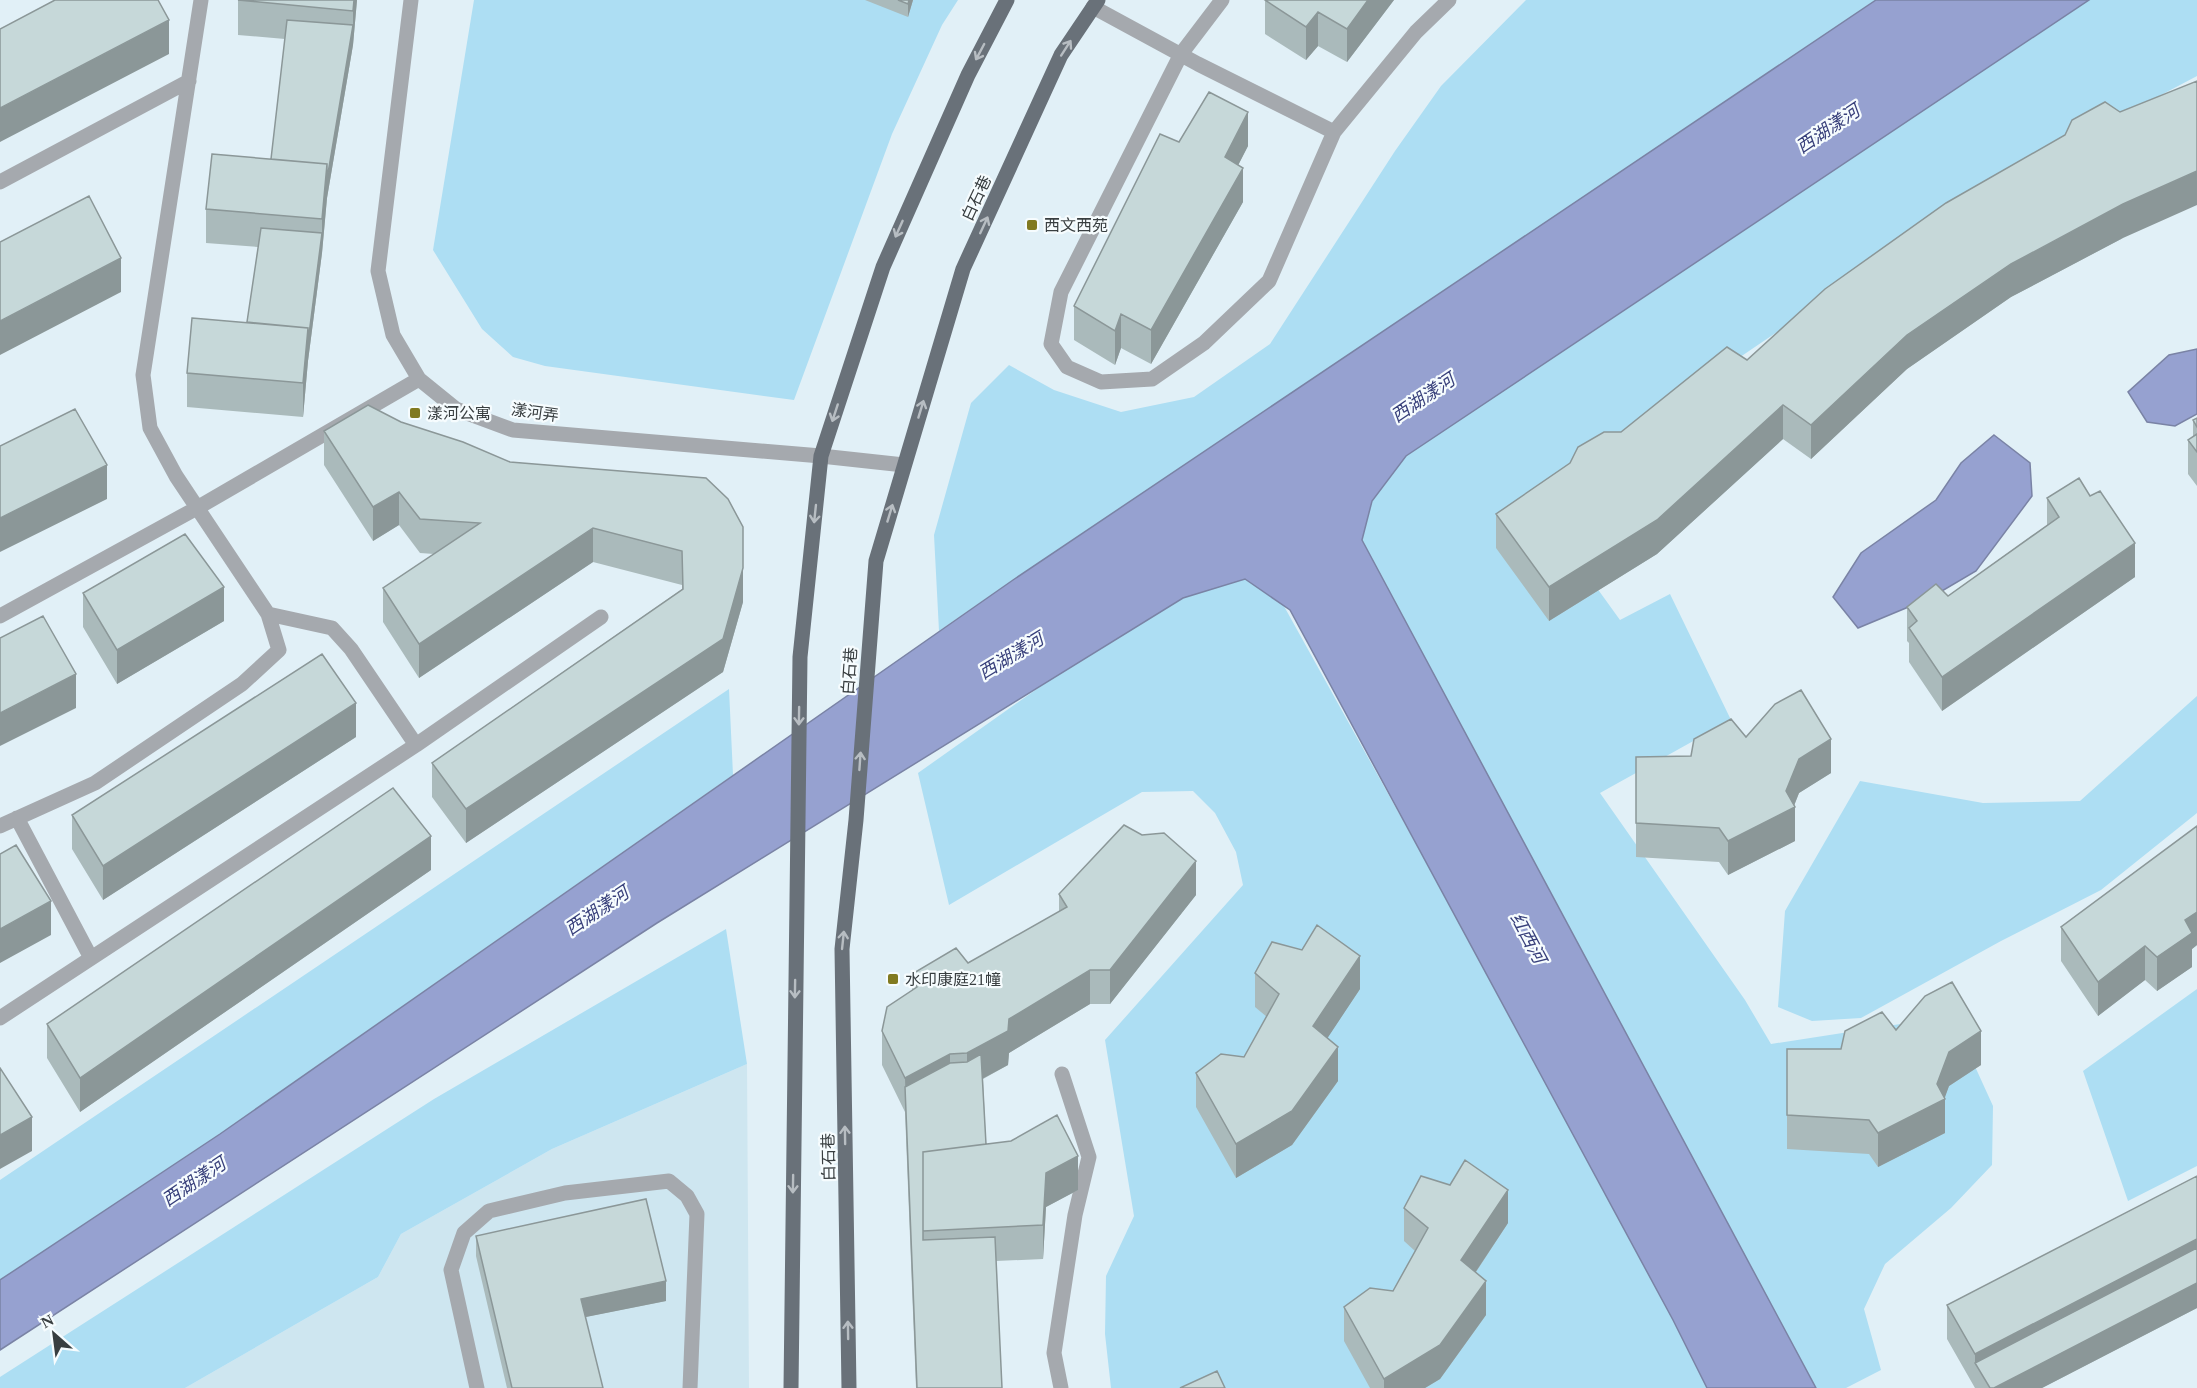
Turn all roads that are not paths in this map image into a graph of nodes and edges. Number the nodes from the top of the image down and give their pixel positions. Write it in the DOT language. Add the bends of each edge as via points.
graph roads {
  1 [pos="201,0"];
  2 [pos="411,0"];
  3 [pos="1007,0"];
  4 [pos="1222,0"];
  5 [pos="1449,0"];
  6 [pos="1096,3"];
  7 [pos="1181,54"];
  8 [pos="189,81"];
  9 [pos="1334,132"];
  10 [pos="0,182"];
  11 [pos="419,379"];
  12 [pos="821,456"];
  13 [pos="904,465"];
  14 [pos="197,508"];
  15 [pos="268,614"];
  16 [pos="0,616"];
  17 [pos="601,617"];
  18 [pos="416,745"];
  19 [pos="17,818"];
  20 [pos="0,826"];
  21 [pos="91,958"];
  22 [pos="0,1018"];
  23 [pos="1062,1074"];
  24 [pos="477,1388"];
  25 [pos="690,1388"];
  26 [pos="790,1388"];
  27 [pos="849,1388"];
  28 [pos="1061,1388"];
  1 -- 8 [label="street"];
  2 -- 11 [label="street, 漾河弄" via="378,271 393,335"];
  3 -- 12 [label="main road, 白石巷, one-way" via="968,75 883,267"];
  4 -- 7 [label="street"];
  5 -- 9 [label="street" via="1416,32"];
  6 -- 7 [label="street"];
  13 -- 6 [label="main road, 白石巷, one-way" via="963,269 1061,55"];
  7 -- 9 [label="street"];
  7 -- 9 [label="street" via="1061,292 1051,344 1067,367 1101,382 1152,379 1204,343 1269,281"];
  8 -- 10 [label="street"];
  8 -- 14 [label="street" via="143,375 150,429"];
  11 -- 12 [label="street, 漾河弄" via="456,408 513,430"];
  11 -- 14 [label="street"];
  12 -- 13 [label="street, 漾河弄"];
  12 -- 26 [label="main road, 白石巷, one-way" via="800,657"];
  27 -- 13 [label="main road, 白石巷, one-way" via="842,949 876,561"];
  14 -- 15 [label="street"];
  14 -- 16 [label="street"];
  15 -- 18 [label="street" via="332,628 351,649"];
  15 -- 19 [label="street" via="279,650 242,684 95,783"];
  17 -- 18 [label="street"];
  18 -- 21 [label="street"];
  19 -- 20 [label="street"];
  19 -- 21 [label="street"];
  21 -- 22 [label="street"];
  23 -- 28 [label="street" via="1089,1156 1075,1215 1054,1353"];
  24 -- 25 [label="street" via="451,1270 464,1233 489,1211 565,1193 669,1181 687,1196 697,1214"];
}
